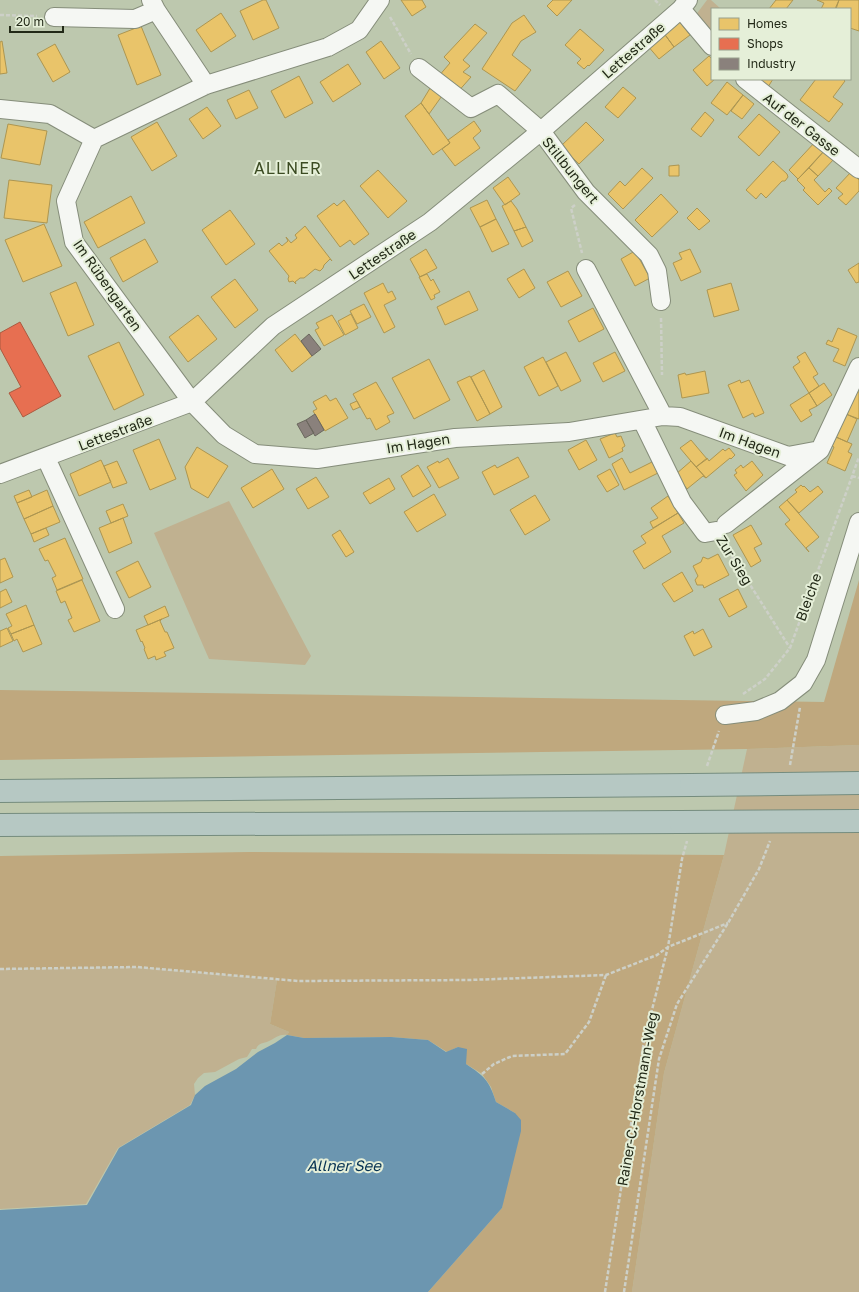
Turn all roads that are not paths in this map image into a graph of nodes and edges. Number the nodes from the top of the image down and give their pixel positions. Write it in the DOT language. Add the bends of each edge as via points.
graph roads {
  1 [pos="380,0"];
  2 [pos="153,5"];
  3 [pos="684,5"];
  4 [pos="54,17"];
  5 [pos="711,45"];
  6 [pos="419,68"];
  7 [pos="745,80"];
  8 [pos="206,86"];
  9 [pos="0,109"];
  10 [pos="541,131"];
  11 [pos="94,139"];
  12 [pos="859,169"];
  13 [pos="586,269"];
  14 [pos="661,301"];
  15 [pos="859,367"];
  16 [pos="192,402"];
  17 [pos="663,416"];
  18 [pos="642,420"];
  19 [pos="820,450"];
  20 [pos="46,458"];
  21 [pos="0,474"];
  22 [pos="859,522"];
  23 [pos="114,609"];
  24 [pos="725,715"];
  25 [pos="859,783"];
  26 [pos="0,791"];
  27 [pos="859,820"];
  28 [pos="0,825"];
  1 -- 8 [label="street" via="359,30 328,46"];
  2 -- 4 [label="street" via="135,19"];
  2 -- 8 [label="street"];
  3 -- 5 [label="street"];
  3 -- 10 [label="street, Lettestraße"];
  6 -- 10 [label="street, Stillbungert" via="471,108 498,94"];
  7 -- 12 [label="street, Auf der Gasse"];
  8 -- 11 [label="street"];
  9 -- 11 [label="street" via="50,114"];
  10 -- 14 [label="street, Stillbungert" via="586,192 649,255 657,271"];
  10 -- 16 [label="street, Lettestraße" via="430,222 273,326"];
  11 -- 16 [label="street, Im Rübengarten" via="66,201 74,242"];
  13 -- 17 [label="street"];
  15 -- 19 [label="street"];
  16 -- 18 [label="street, Im Hagen" via="224,434 255,454 317,459 455,438 568,432"];
  16 -- 20 [label="street, Lettestraße"];
  17 -- 18 [label="street, Im Hagen"];
  17 -- 19 [label="street, Im Hagen" via="680,416 788,456"];
  18 -- 19 [label="street, Zur Sieg" via="682,502 705,532 721,527"];
  20 -- 21 [label="street, Lettestraße"];
  20 -- 23 [label="street"];
  22 -- 24 [label="street" via="816,660 804,683 780,701 756,711"];
  25 -- 26 [label="highway, bridge"];
  27 -- 28 [label="highway, bridge"];
}
